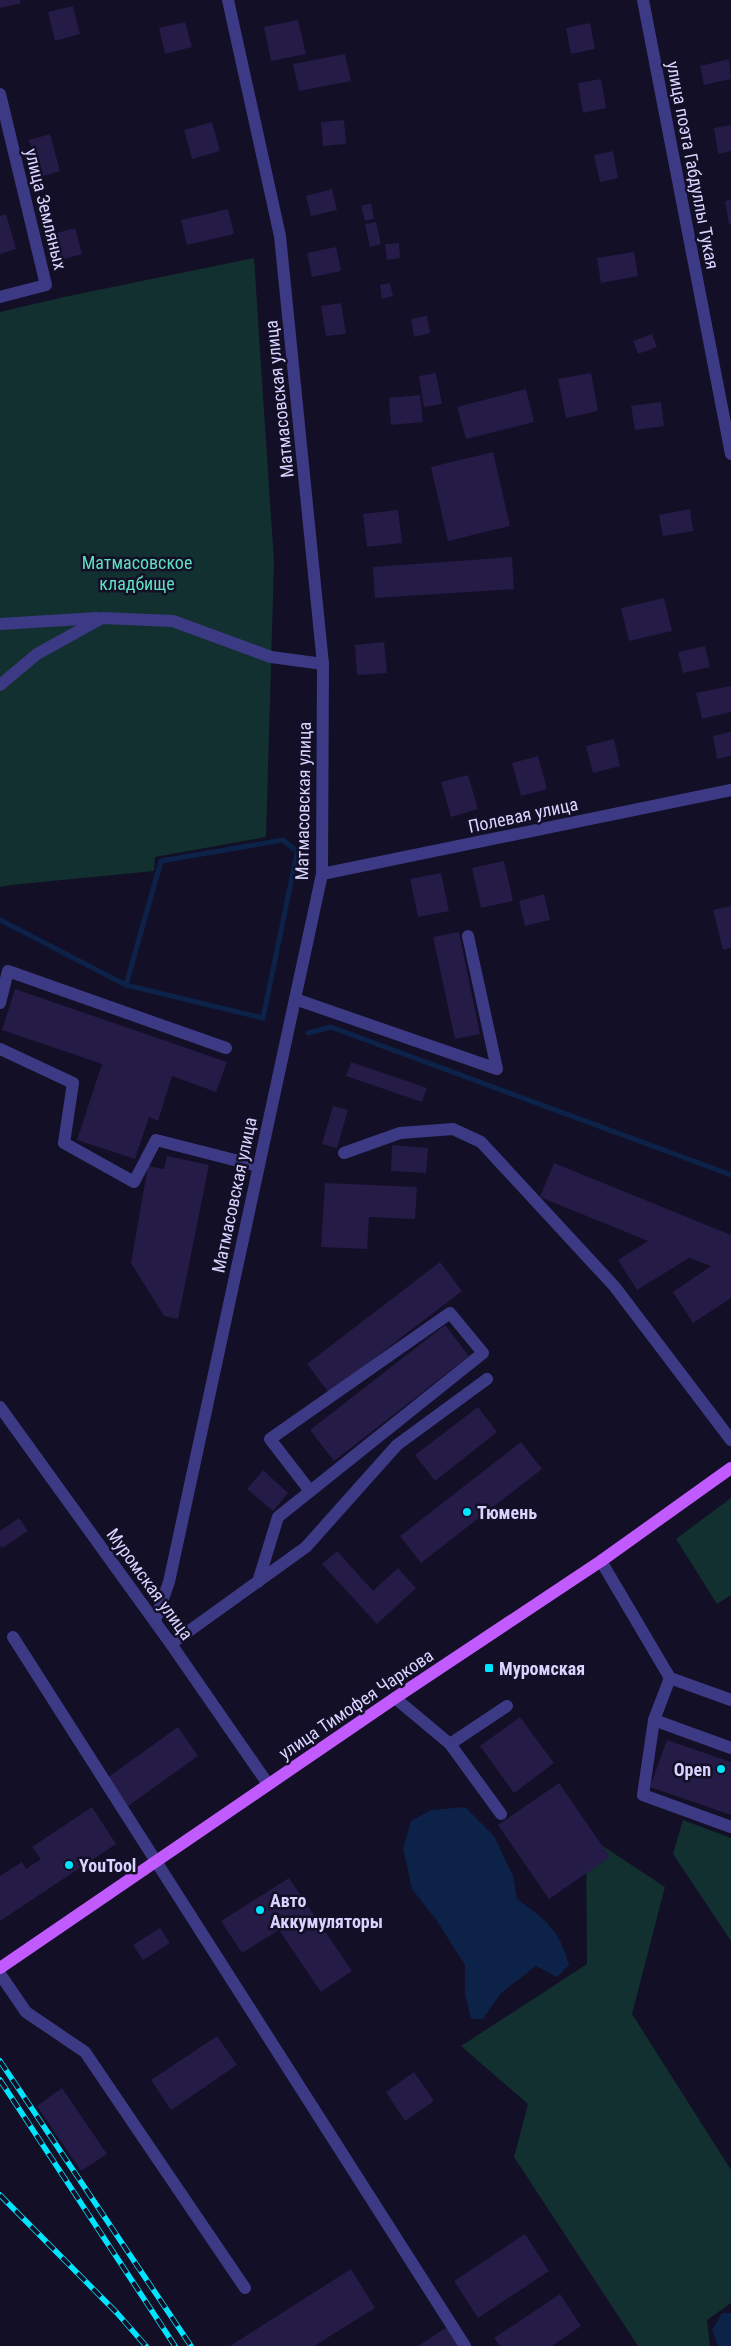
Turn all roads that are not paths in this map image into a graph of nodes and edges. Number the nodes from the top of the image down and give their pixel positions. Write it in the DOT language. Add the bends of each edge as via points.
graph roads {
  1 [pos="228,0"];
  2 [pos="643,0"];
  3 [pos="0,94"];
  4 [pos="0,297"];
  5 [pos="731,454"];
  6 [pos="102,618"];
  7 [pos="0,624"];
  8 [pos="323,664"];
  9 [pos="0,685"];
  10 [pos="731,790"];
  11 [pos="322,874"];
  12 [pos="468,936"];
  13 [pos="295,998"];
  14 [pos="0,1002"];
  15 [pos="226,1048"];
  16 [pos="0,1049"];
  17 [pos="344,1153"];
  18 [pos="258,1166"];
  19 [pos="487,1379"];
  20 [pos="0,1407"];
  21 [pos="731,1440"];
  22 [pos="731,1468"];
  23 [pos="310,1491"];
  24 [pos="601,1561"];
  25 [pos="258,1582"];
  26 [pos="155,1621"];
  27 [pos="13,1637"];
  28 [pos="171,1644"];
  29 [pos="670,1678"];
  30 [pos="395,1698"];
  31 [pos="731,1700"];
  32 [pos="507,1706"];
  33 [pos="654,1720"];
  34 [pos="450,1744"];
  35 [pos="731,1748"];
  36 [pos="268,1784"];
  37 [pos="501,1814"];
  38 [pos="731,1827"];
  39 [pos="156,1861"];
  40 [pos="0,1968"];
  41 [pos="0,1974"];
  42 [pos="245,2288"];
  43 [pos="465,2346"];
  1 -- 8 [label="street, Матмасовская улица" via="280,236"];
  2 -- 5 [label="street, улица поэта Габдуллы Тукая"];
  3 -- 4 [label="street, улица Земляных" via="46,285"];
  6 -- 7 [label="street"];
  6 -- 8 [label="street" via="173,621 271,658"];
  6 -- 9 [label="street" via="37,654"];
  8 -- 11 [label="street, Матмасовская улица"];
  10 -- 11 [label="street, Полевая улица"];
  11 -- 13 [label="street, Матмасовская улица"];
  12 -- 13 [label="street" via="497,1069"];
  13 -- 18 [label="street, Матмасовская улица"];
  14 -- 15 [label="street" via="8,971"];
  16 -- 18 [label="street" via="73,1083 64,1143 134,1182 156,1140"];
  17 -- 21 [label="street" via="409,1132 453,1129 481,1142 615,1287"];
  18 -- 26 [label="street, Матмасовская улица" via="169,1582"];
  19 -- 25 [label="street" via="397,1444 306,1547"];
  20 -- 26 [label="street, Муромская улица"];
  22 -- 24 [label="main road, улица Тимофея Чаркова"];
  23 -- 23 [label="street" via="483,1353 450,1313 270,1439"];
  23 -- 25 [label="street" via="278,1517"];
  24 -- 29 [label="street"];
  24 -- 30 [label="main road, улица Тимофея Чаркова"];
  25 -- 28 [label="street"];
  26 -- 28 [label="street, Муромская улица"];
  27 -- 39 [label="street"];
  28 -- 36 [label="street, Муромская улица"];
  29 -- 31 [label="street"];
  29 -- 33 [label="street"];
  30 -- 34 [label="street"];
  30 -- 36 [label="main road, улица Тимофея Чаркова"];
  32 -- 34 [label="street"];
  33 -- 35 [label="street"];
  33 -- 38 [label="street" via="643,1795"];
  34 -- 37 [label="street"];
  36 -- 39 [label="main road, улица Тимофея Чаркова"];
  39 -- 40 [label="main road, улица Тимофея Чаркова"];
  39 -- 43 [label="street"];
  41 -- 42 [label="street" via="26,2012 85,2052"];
}
